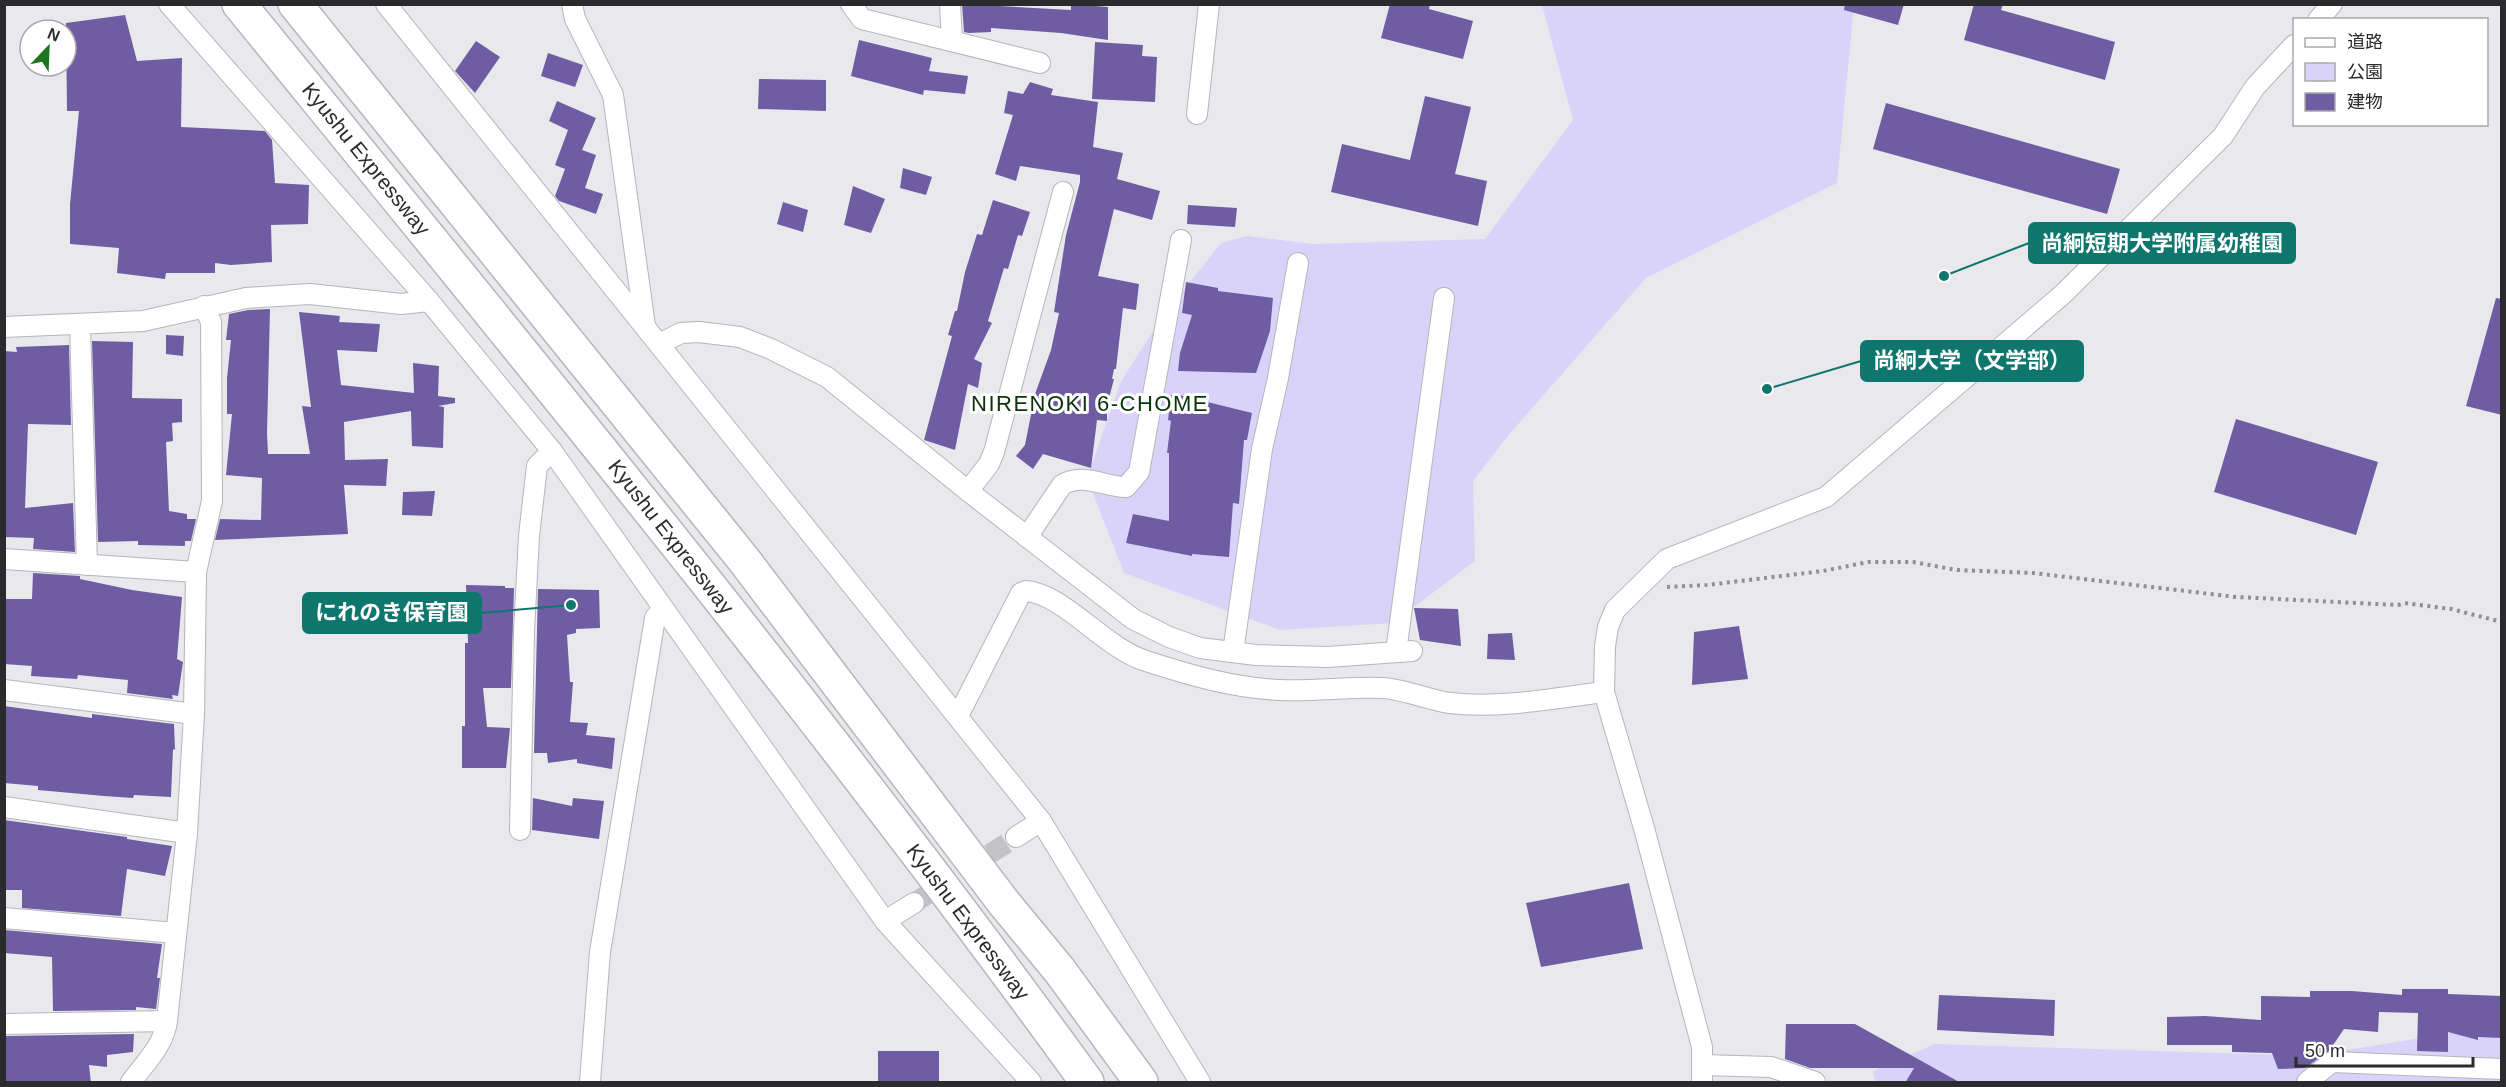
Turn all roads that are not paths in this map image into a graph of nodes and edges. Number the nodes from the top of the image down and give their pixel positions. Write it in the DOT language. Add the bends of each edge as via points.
graph roads {
  1 [pos="169,4"];
  2 [pos="240,4"];
  3 [pos="295,4"];
  4 [pos="386,4"];
  5 [pos="572,4"];
  6 [pos="851,4"];
  7 [pos="950,4"];
  8 [pos="1209,4"];
  9 [pos="2332,4"];
  10 [pos="2320,18"];
  11 [pos="952,41"];
  12 [pos="2293,47"];
  13 [pos="1040,63"];
  14 [pos="1197,114"];
  15 [pos="1063,192"];
  16 [pos="1181,240"];
  17 [pos="1298,263"];
  18 [pos="1444,298"];
  19 [pos="429,301"];
  20 [pos="204,306"];
  21 [pos="80,325"];
  22 [pos="645,326"];
  23 [pos="4,327"];
  24 [pos="659,344"];
  25 [pos="552,451"];
  26 [pos="968,491"];
  27 [pos="1027,537"];
  28 [pos="4,559"];
  29 [pos="87,565"];
  30 [pos="196,572"];
  31 [pos="663,609"];
  32 [pos="1233,652"];
  33 [pos="4,690"];
  34 [pos="1604,692"];
  35 [pos="194,714"];
  36 [pos="958,716"];
  37 [pos="4,807"];
  38 [pos="1041,820"];
  39 [pos="520,830"];
  40 [pos="187,833"];
  41 [pos="1016,837"];
  42 [pos="914,903"];
  43 [pos="4,918"];
  44 [pos="885,921"];
  45 [pos="176,933"];
  46 [pos="167,1021"];
  47 [pos="4,1024"];
  48 [pos="2502,1069"];
  49 [pos="1702,1074"];
  50 [pos="131,1083"];
  51 [pos="590,1083"];
  52 [pos="1030,1083"];
  53 [pos="1087,1083"];
  54 [pos="1141,1083"];
  55 [pos="1200,1083"];
  56 [pos="1815,1083"];
  57 [pos="2307,1083"];
  1 -- 19 [label="street"];
  2 -- 53 [label="highway, Kyushu Expressway" via="621,473 967,918"];
  3 -- 54 [label="highway, Kyushu Expressway" via="744,560 1060,971"];
  4 -- 22 [label="street"];
  5 -- 22 [label="street" via="575,19 613,96"];
  6 -- 11 [label="street" via="862,19"];
  7 -- 11 [label="street"];
  8 -- 14 [label="street"];
  9 -- 10 [label="street"];
  11 -- 13 [label="street"];
  12 -- 34 [label="street" via="2255,87 2223,135 2062,295 1826,497 1667,559 1615,610 1605,646"];
  15 -- 26 [label="street" via="994,452"];
  16 -- 27 [label="street" via="1139,472 1126,487 1080,478 1070,480 1062,485"];
  17 -- 32 [label="street" via="1262,449"];
  18 -- 32 [label="street" via="1404,651 1328,657"];
  19 -- 20 [label="street" via="401,304 310,294 246,298"];
  19 -- 25 [label="street"];
  20 -- 21 [label="street" via="143,321"];
  20 -- 30 [label="street" via="211,322 212,501"];
  21 -- 23 [label="street"];
  21 -- 29 [label="street"];
  22 -- 24 [label="street"];
  24 -- 26 [label="street" via="681,333 699,332 740,337 771,349 827,377"];
  24 -- 36 [label="street"];
  25 -- 31 [label="street"];
  25 -- 39 [label="street" via="537,466 529,536"];
  26 -- 27 [label="street"];
  27 -- 32 [label="street" via="1133,620 1200,648"];
  28 -- 29 [label="street"];
  29 -- 30 [label="street"];
  30 -- 35 [label="street"];
  31 -- 44 [label="street"];
  31 -- 51 [label="street" via="655,618 600,952"];
  33 -- 35 [label="street"];
  34 -- 36 [label="street" via="1472,704 1449,703 1382,688 1280,690 1232,685 1139,659 1102,638 1050,597 1026,591 1021,593"];
  34 -- 49 [label="street" via="1702,1047"];
  35 -- 40 [label="street"];
  36 -- 38 [label="street"];
  37 -- 40 [label="street"];
  38 -- 41 [label="street"];
  38 -- 55 [label="street"];
  40 -- 45 [label="street"];
  42 -- 44 [label="street"];
  43 -- 45 [label="street"];
  44 -- 52 [label="street"];
  45 -- 46 [label="street"];
  46 -- 47 [label="street"];
  46 -- 50 [label="street" via="159,1046"];
  48 -- 57 [label="street" via="2332,1062"];
  49 -- 56 [label="street" via="1771,1067"];
}
